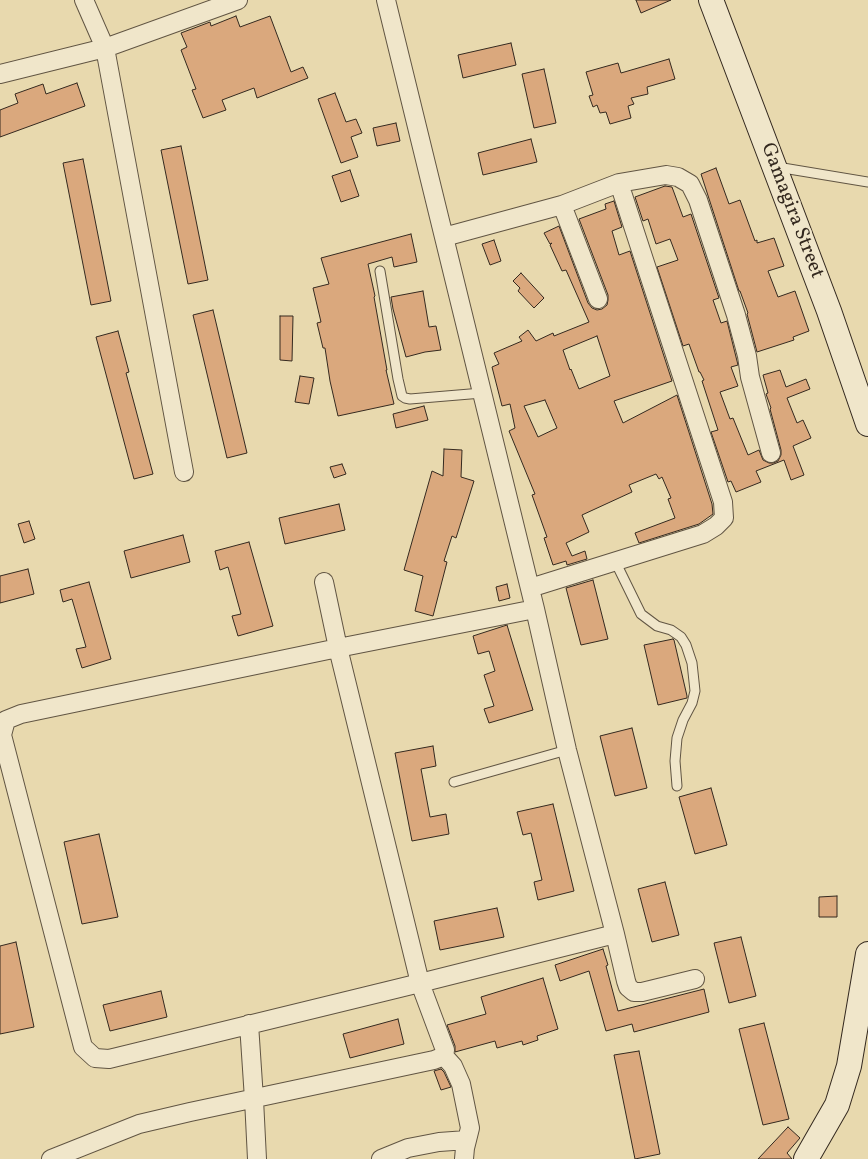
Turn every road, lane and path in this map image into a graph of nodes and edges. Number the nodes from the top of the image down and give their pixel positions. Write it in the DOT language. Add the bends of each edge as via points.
graph roads {
  1 [pos="84,0"];
  2 [pos="238,0"];
  3 [pos="386,0"];
  4 [pos="711,0"];
  5 [pos="105,48"];
  6 [pos="0,74"];
  7 [pos="774,167"];
  8 [pos="868,182"];
  9 [pos="619,183"];
  10 [pos="562,205"];
  11 [pos="444,237"];
  12 [pos="380,271"];
  13 [pos="598,299"];
  14 [pos="482,393"];
  15 [pos="868,424"];
  16 [pos="771,453"];
  17 [pos="184,472"];
  18 [pos="615,561"];
  19 [pos="324,582"];
  20 [pos="530,588"];
  21 [pos="535,609"];
  22 [pos="338,648"];
  23 [pos="567,750"];
  24 [pos="454,782"];
  25 [pos="677,786"];
  26 [pos="615,934"];
  27 [pos="868,954"];
  28 [pos="696,979"];
  29 [pos="420,983"];
  30 [pos="249,1024"];
  31 [pos="444,1056"];
  32 [pos="254,1099"];
  33 [pos="467,1140"];
  34 [pos="51,1159"];
  35 [pos="257,1159"];
  36 [pos="381,1159"];
  37 [pos="464,1159"];
  38 [pos="806,1159"];
  1 -- 5 [label="street"];
  2 -- 5 [label="street"];
  3 -- 11 [label="street"];
  4 -- 7 [label="street, Gamagira Street"];
  5 -- 6 [label="street"];
  5 -- 17 [label="street"];
  7 -- 8 [label="lane"];
  7 -- 15 [label="street, Gamagira Street"];
  9 -- 10 [label="street"];
  9 -- 16 [label="street" via="666,174 690,184 736,315"];
  9 -- 18 [label="street" via="723,502 724,518 703,534"];
  10 -- 11 [label="street"];
  10 -- 13 [label="street"];
  11 -- 14 [label="street"];
  12 -- 14 [label="lane" via="402,396"];
  14 -- 20 [label="street"];
  18 -- 20 [label="street"];
  18 -- 25 [label="lane" via="641,614 681,637 692,663 695,690 676,738"];
  19 -- 22 [label="street"];
  20 -- 21 [label="street"];
  21 -- 22 [label="street"];
  21 -- 23 [label="street"];
  22 -- 29 [label="street"];
  22 -- 30 [label="street" via="21,714 6,720 2,734 83,1047 95,1058 109,1059"];
  23 -- 24 [label="lane"];
  23 -- 26 [label="street"];
  26 -- 28 [label="street" via="626,981 634,992"];
  26 -- 29 [label="street"];
  27 -- 38 [label="street" via="849,1066 837,1105"];
  29 -- 30 [label="street"];
  29 -- 31 [label="street"];
  30 -- 32 [label="street"];
  31 -- 32 [label="street"];
  31 -- 33 [label="street" via="453,1066 460,1084 470,1128"];
  32 -- 34 [label="street" via="139,1124"];
  32 -- 35 [label="street"];
  33 -- 36 [label="street" via="408,1148"];
  33 -- 37 [label="street"];
}
